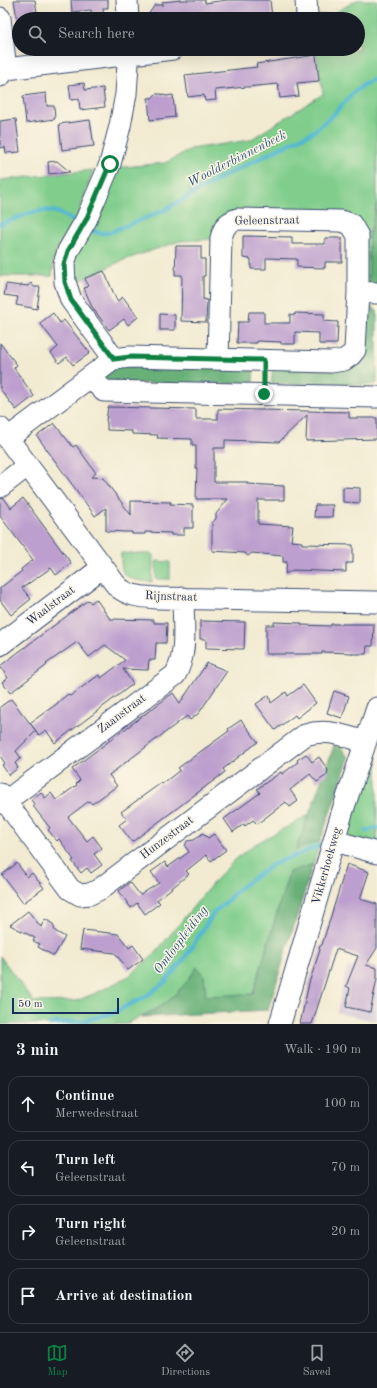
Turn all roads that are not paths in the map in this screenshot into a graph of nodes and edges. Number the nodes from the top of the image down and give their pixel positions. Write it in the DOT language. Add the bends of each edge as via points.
graph roads {
  1 [pos="127,0"];
  2 [pos="306,0"];
  3 [pos="128,12"];
  4 [pos="307,12"];
  5 [pos="0,18"];
  6 [pos="105,56"];
  7 [pos="129,56"];
  8 [pos="3,73"];
  9 [pos="368,293"];
  10 [pos="114,359"];
  11 [pos="218,359"];
  12 [pos="264,360"];
  13 [pos="90,377"];
  14 [pos="264,394"];
  15 [pos="377,397"];
  16 [pos="4,433"];
  17 [pos="28,466"];
  18 [pos="0,487"];
  19 [pos="103,567"];
  20 [pos="183,598"];
  21 [pos="377,602"];
  22 [pos="0,645"];
  23 [pos="377,708"];
  24 [pos="366,742"];
  25 [pos="3,797"];
  26 [pos="335,841"];
  27 [pos="377,853"];
  28 [pos="280,1024"];
  1 -- 3 [label="street"];
  2 -- 4 [label="street"];
  5 -- 8 [label="street"];
  6 -- 8 [label="street"];
  7 -- 10 [label="street" via="126,94 110,164 64,264 65,282 71,300"];
  9 -- 11 [label="street, Geleenstraat" via="358,236 351,224 341,221 237,219 229,222 221,238"];
  9 -- 12 [label="street, Geleenstraat" via="355,350 351,356 331,362"];
  10 -- 11 [label="street, Geleenstraat"];
  10 -- 13 [label="street"];
  11 -- 12 [label="street, Geleenstraat"];
  12 -- 14 [label="street"];
  13 -- 14 [label="street" via="104,391"];
  13 -- 16 [label="street"];
  14 -- 15 [label="street"];
  16 -- 17 [label="street, Rijnstraat"];
  17 -- 18 [label="street"];
  17 -- 19 [label="street, Rijnstraat"];
  19 -- 20 [label="street, Rijnstraat" via="119,588 135,596"];
  19 -- 22 [label="street, Waalstraat"];
  20 -- 21 [label="street, Rijnstraat"];
  20 -- 25 [label="street, Zaanstraat" via="183,656 175,675"];
  23 -- 24 [label="street, Vikkerhoekweg"];
  24 -- 25 [label="street, Hunzestraat" via="328,731 305,734 107,884 90,894 80,895 70,889"];
  24 -- 26 [label="street, Vikkerhoekweg"];
  26 -- 27 [label="street"];
  26 -- 28 [label="street, Vikkerhoekweg"];
}
